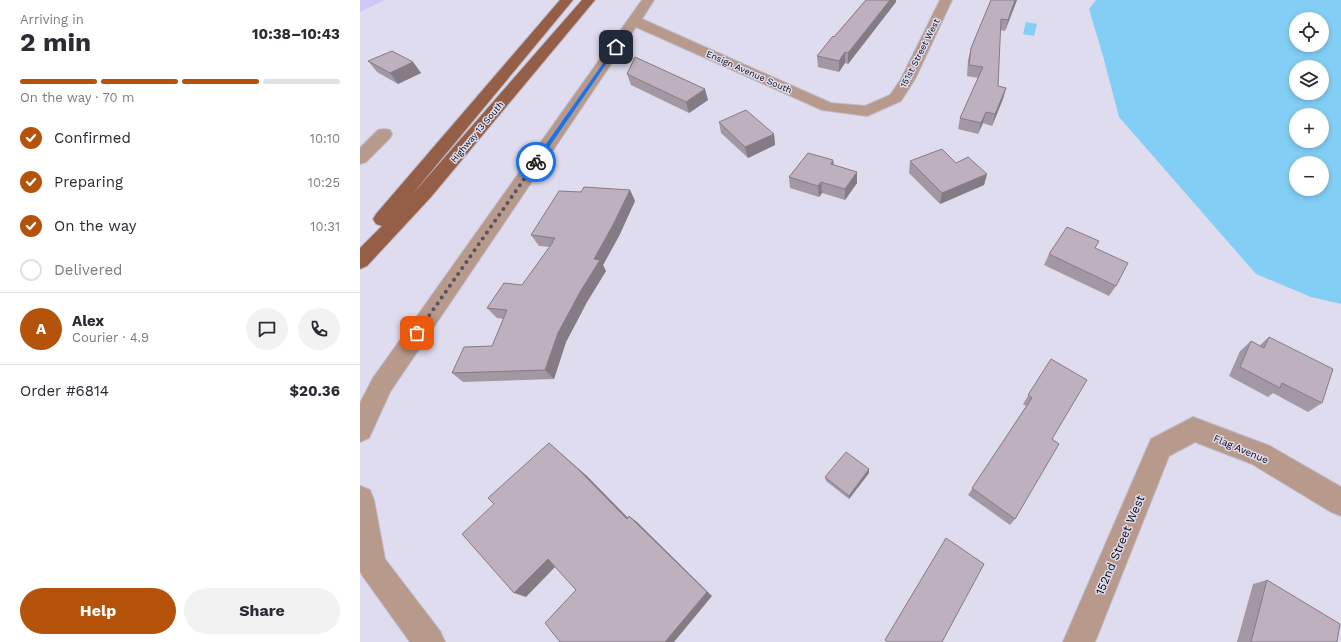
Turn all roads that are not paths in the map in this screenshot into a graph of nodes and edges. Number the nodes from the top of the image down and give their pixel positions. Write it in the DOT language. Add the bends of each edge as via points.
graph roads {
  1 [pos="567,0"];
  2 [pos="589,0"];
  3 [pos="648,0"];
  4 [pos="946,0"];
  5 [pos="635,21"];
  6 [pos="867,111"];
  7 [pos="384,134"];
  8 [pos="360,158"];
  9 [pos="360,248"];
  10 [pos="360,261"];
  11 [pos="360,430"];
  12 [pos="1160,448"];
  13 [pos="360,500"];
  14 [pos="1341,502"];
  15 [pos="429,642"];
  16 [pos="1079,642"];
  1 -- 9 [label="main road, Highway 13 South"];
  2 -- 10 [label="main road, Highway 13 South" via="425,193"];
  3 -- 5 [label="street"];
  4 -- 6 [label="street, 151st Street West" via="908,79 896,98"];
  5 -- 6 [label="street, Ensign Avenue South" via="828,107"];
  5 -- 11 [label="street" via="381,385"];
  7 -- 8 [label="street"];
  12 -- 14 [label="street, Flag Avenue" via="1193,429 1261,455"];
  12 -- 16 [label="street, 152nd Street West"];
  13 -- 15 [label="street" via="372,565"];
}
